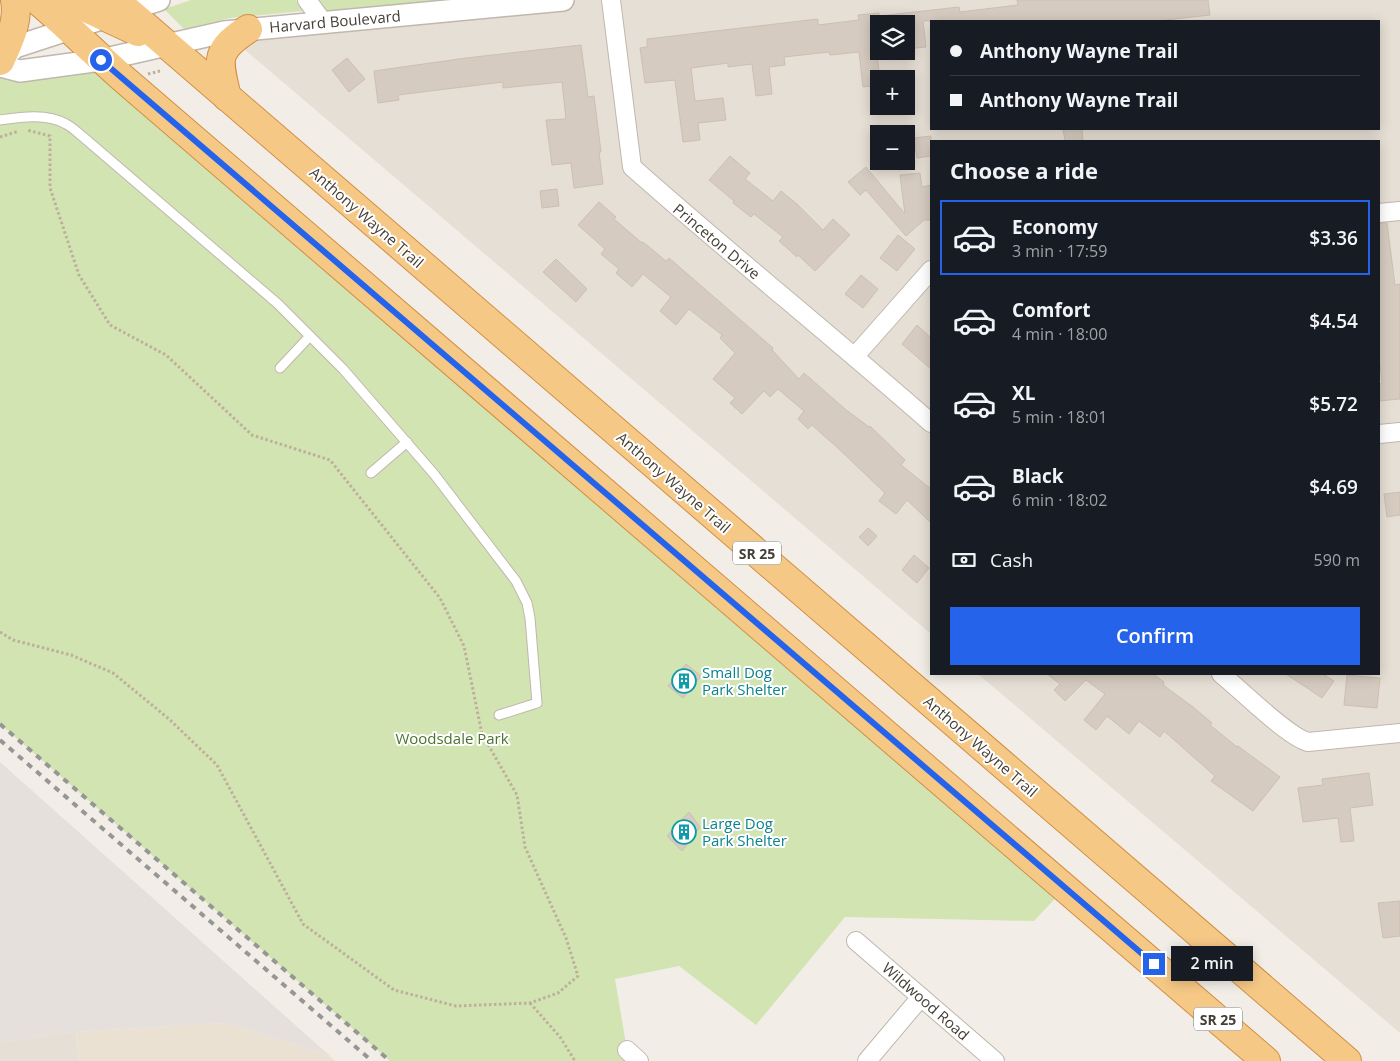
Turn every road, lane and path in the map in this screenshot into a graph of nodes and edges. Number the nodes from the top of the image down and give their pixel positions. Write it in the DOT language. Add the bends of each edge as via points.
graph roads {
  1 [pos="14,0"];
  2 [pos="37,0"];
  3 [pos="69,0"];
  4 [pos="159,0"];
  5 [pos="307,0"];
  6 [pos="563,0"];
  7 [pos="611,0"];
  8 [pos="116,9"];
  9 [pos="323,22"];
  10 [pos="70,28"];
  11 [pos="248,29"];
  12 [pos="167,45"];
  13 [pos="101,60"];
  14 [pos="0,61"];
  15 [pos="0,66"];
  16 [pos="227,97"];
  17 [pos="0,120"];
  18 [pos="0,137"];
  19 [pos="1400,211"];
  20 [pos="1380,213"];
  21 [pos="930,271"];
  22 [pos="310,336"];
  23 [pos="855,356"];
  24 [pos="280,368"];
  25 [pos="930,422"];
  26 [pos="1400,432"];
  27 [pos="1380,434"];
  28 [pos="407,442"];
  29 [pos="371,473"];
  30 [pos="0,632"];
  31 [pos="1222,675"];
  32 [pos="499,716"];
  33 [pos="1400,733"];
  34 [pos="856,941"];
  35 [pos="1169,977"];
  36 [pos="921,997"];
  37 [pos="530,1003"];
  38 [pos="575,1061"];
  39 [pos="867,1061"];
  40 [pos="995,1061"];
  41 [pos="1250,1061"];
  42 [pos="1266,1061"];
  43 [pos="1347,1061"];
  1 -- 14 [label="highway" via="14,29"];
  2 -- 10 [label="highway, SR 25"];
  3 -- 8 [label="highway, Anthony Wayne Trail"];
  4 -- 8 [label="street"];
  5 -- 9 [label="street"];
  6 -- 9 [label="street, Harvard Boulevard"];
  7 -- 23 [label="street, Princeton Drive" via="632,167"];
  8 -- 10 [label="street"];
  8 -- 12 [label="highway, Anthony Wayne Trail / SR 25"];
  9 -- 11 [label="street, Harvard Boulevard"];
  10 -- 13 [label="highway, SR 25"];
  10 -- 14 [label="street" via="15,47"];
  11 -- 12 [label="street, Harvard Boulevard"];
  11 -- 16 [label="highway" via="223,50 220,67"];
  12 -- 13 [label="street, Harvard Boulevard"];
  12 -- 16 [label="highway, Anthony Wayne Trail / SR 25"];
  13 -- 15 [label="street, Harvard Boulevard" via="20,71"];
  13 -- 35 [label="highway, SR 25"];
  16 -- 43 [label="highway, Anthony Wayne Trail / SR 25"];
  17 -- 22 [label="lane" via="46,117 65,123 278,304"];
  18 -- 37 [label="path" via="24,129 50,136 50,188 79,275 110,325 166,355 252,435 330,460 440,598 464,646 482,734 516,795 525,847 566,938 578,976 558,993"];
  19 -- 20 [label="street"];
  21 -- 23 [label="street"];
  22 -- 24 [label="lane"];
  22 -- 28 [label="lane"];
  23 -- 25 [label="street, Princeton Drive"];
  26 -- 27 [label="street"];
  28 -- 29 [label="lane"];
  28 -- 32 [label="lane" via="516,581 527,603 537,703"];
  30 -- 37 [label="path" via="13,640 70,655 113,673 169,718 217,765 303,924 394,990 456,1006"];
  31 -- 33 [label="street" via="1303,741"];
  34 -- 36 [label="street, Wildwood Road"];
  35 -- 41 [label="highway"];
  35 -- 42 [label="highway, SR 25"];
  36 -- 39 [label="street"];
  36 -- 40 [label="street, Wildwood Road"];
  37 -- 38 [label="path" via="560,1037"];
}
